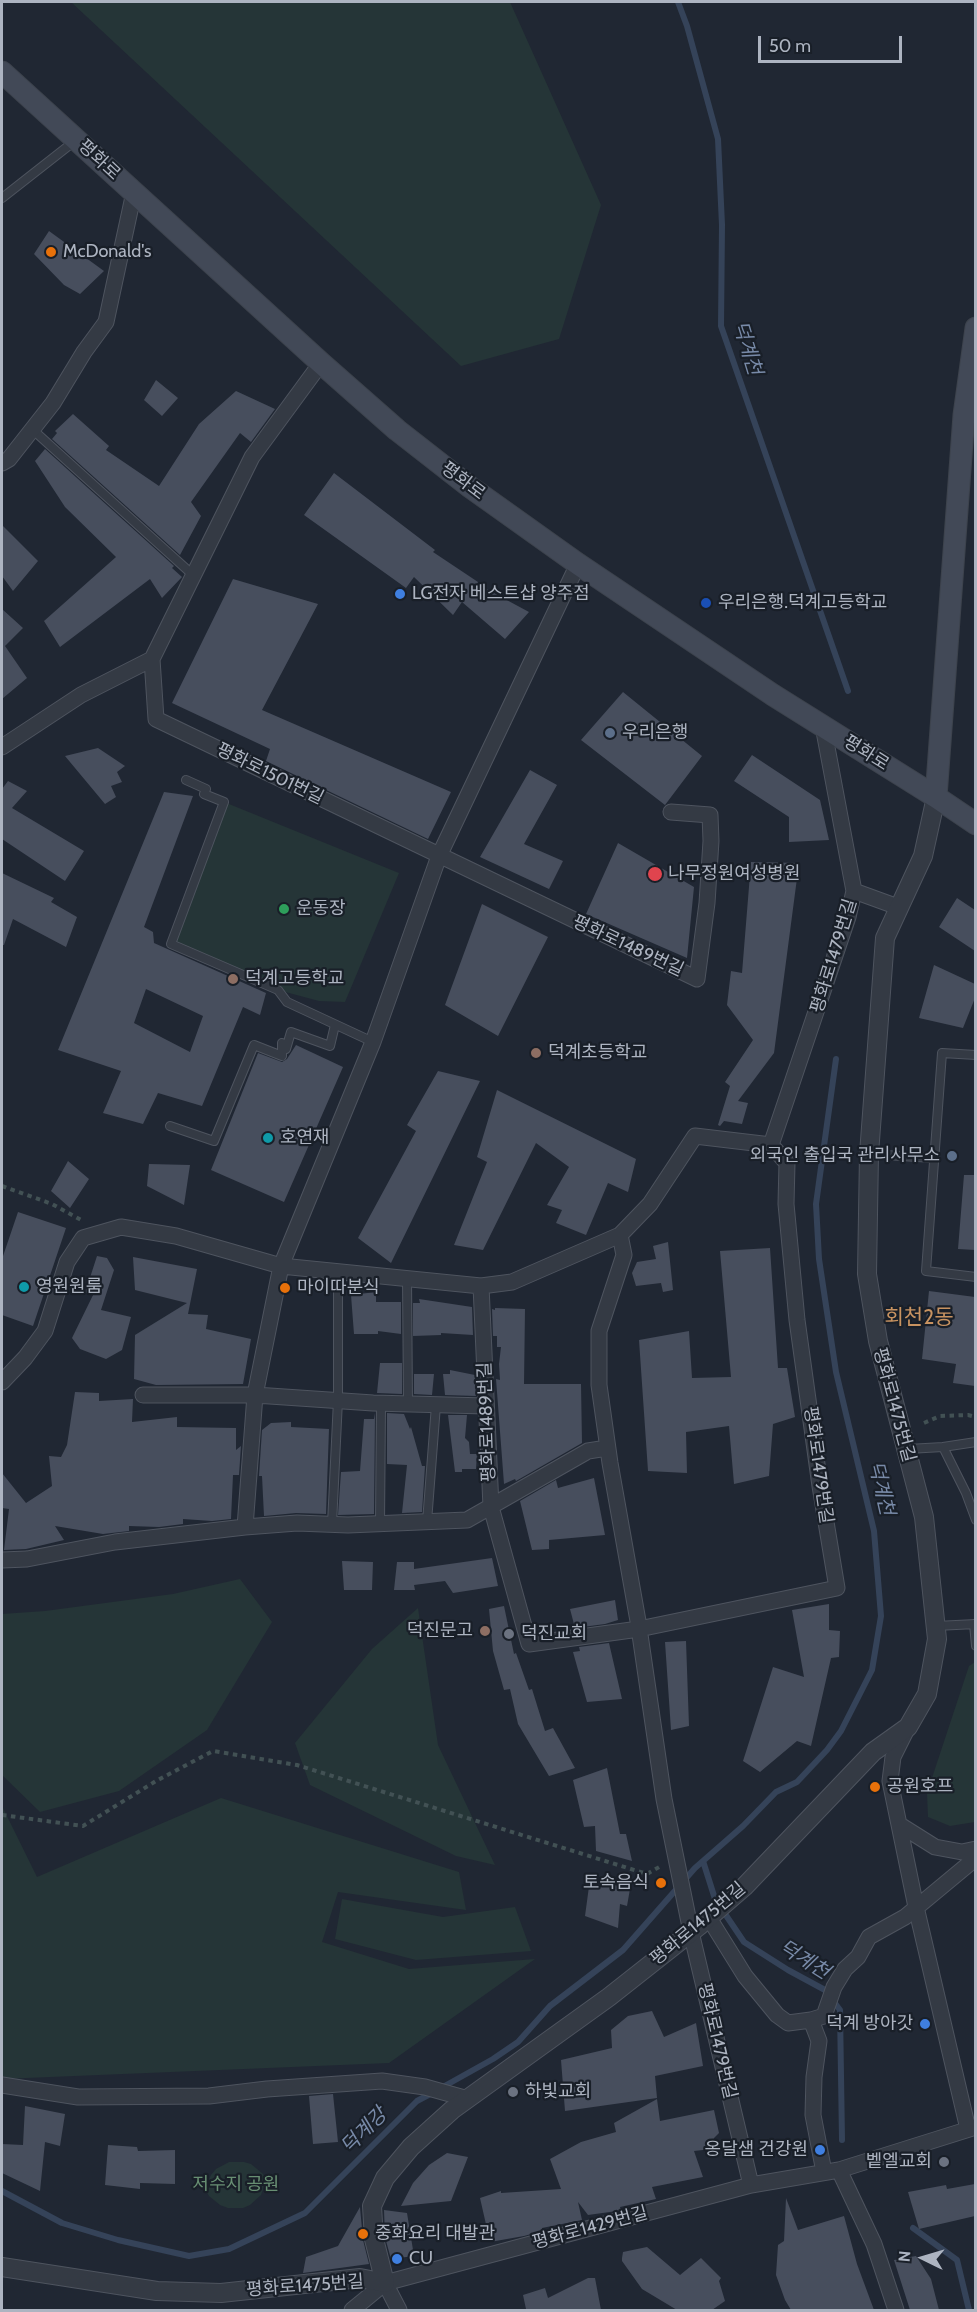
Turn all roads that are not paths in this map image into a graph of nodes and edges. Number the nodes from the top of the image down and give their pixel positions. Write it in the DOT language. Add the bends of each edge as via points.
graph roads {
  1 [pos="2,72"];
  2 [pos="77,140"];
  3 [pos="134,192"];
  4 [pos="2,198"];
  5 [pos="975,328"];
  6 [pos="321,363"];
  7 [pos="970,415"];
  8 [pos="32,429"];
  9 [pos="2,463"];
  10 [pos="578,564"];
  11 [pos="195,576"];
  12 [pos="152,659"];
  13 [pos="824,726"];
  14 [pos="2,747"];
  15 [pos="186,780"];
  16 [pos="936,797"];
  17 [pos="671,812"];
  18 [pos="975,824"];
  19 [pos="439,856"];
  20 [pos="854,891"];
  21 [pos="898,908"];
  22 [pos="335,1024"];
  23 [pos="373,1042"];
  24 [pos="975,1055"];
  25 [pos="170,1126"];
  26 [pos="771,1145"];
  27 [pos="869,1154"];
  28 [pos="933,1158"];
  29 [pos="620,1236"];
  30 [pos="281,1266"];
  31 [pos="338,1272"];
  32 [pos="975,1277"];
  33 [pos="407,1278"];
  34 [pos="481,1286"];
  35 [pos="2,1382"];
  36 [pos="143,1395"];
  37 [pos="255,1395"];
  38 [pos="338,1400"];
  39 [pos="381,1403"];
  40 [pos="408,1404"];
  41 [pos="436,1405"];
  42 [pos="486,1407"];
  43 [pos="975,1442"];
  44 [pos="943,1447"];
  45 [pos="607,1448"];
  46 [pos="906,1449"];
  47 [pos="490,1507"];
  48 [pos="975,1520"];
  49 [pos="428,1522"];
  50 [pos="332,1524"];
  51 [pos="380,1524"];
  52 [pos="245,1527"];
  53 [pos="2,1560"];
  54 [pos="975,1624"];
  55 [pos="936,1626"];
  56 [pos="639,1629"];
  57 [pos="975,1646"];
  58 [pos="908,1727"];
  59 [pos="900,1826"];
  60 [pos="975,1849"];
  61 [pos="975,1858"];
  62 [pos="916,1906"];
  63 [pos="710,1917"];
  64 [pos="691,1932"];
  65 [pos="811,2020"];
  66 [pos="2,2085"];
  67 [pos="468,2098"];
  68 [pos="972,2128"];
  69 [pos="831,2171"];
  70 [pos="751,2185"];
  71 [pos="2,2266"];
  72 [pos="385,2283"];
  73 [pos="351,2310"];
  74 [pos="399,2310"];
  75 [pos="896,2310"];
  1 -- 2 [label="main road, 평화로"];
  2 -- 3 [label="main road, 평화로"];
  2 -- 4 [label="lane"];
  3 -- 6 [label="main road, 평화로"];
  3 -- 8 [label="street" via="106,322"];
  5 -- 7 [label="main road"];
  6 -- 10 [label="main road, 평화로" via="397,430"];
  6 -- 11 [label="street" via="252,457"];
  7 -- 16 [label="main road"];
  8 -- 9 [label="street"];
  8 -- 11 [label="lane"];
  10 -- 13 [label="main road, 평화로"];
  10 -- 19 [label="street"];
  11 -- 12 [label="street"];
  12 -- 14 [label="street" via="81,695"];
  12 -- 19 [label="street, 평화로1501번길" via="156,719"];
  13 -- 16 [label="main road, 평화로"];
  13 -- 20 [label="street, 평화로1479번길"];
  15 -- 22 [label="lane" via="206,789 204,794 224,802 171,944 278,990 287,1002"];
  16 -- 18 [label="main road, 평화로"];
  16 -- 21 [label="street, 평화로1475번길" via="924,856"];
  17 -- 19 [label="street, 평화로1489번길" via="710,815 707,903 697,979"];
  19 -- 23 [label="street"];
  20 -- 21 [label="street"];
  20 -- 26 [label="street, 평화로1479번길"];
  21 -- 27 [label="street, 평화로1475번길" via="885,938"];
  22 -- 23 [label="lane"];
  22 -- 25 [label="lane" via="330,1046 291,1032 286,1049 282,1043 282,1056 254,1045 214,1141"];
  23 -- 30 [label="street"];
  24 -- 28 [label="lane" via="942,1053"];
  26 -- 29 [label="street" via="695,1136 650,1204"];
  26 -- 56 [label="street, 평화로1479번길" via="786,1163 797,1320 837,1588"];
  27 -- 28 [label="lane"];
  27 -- 46 [label="street, 평화로1475번길" via="867,1274 878,1341"];
  28 -- 32 [label="lane" via="926,1271"];
  29 -- 34 [label="street" via="512,1282"];
  29 -- 45 [label="street" via="624,1255 599,1331 599,1385"];
  30 -- 31 [label="street"];
  30 -- 35 [label="street" via="176,1236 121,1227 83,1238 67,1262 45,1331"];
  30 -- 37 [label="street"];
  31 -- 33 [label="street"];
  31 -- 38 [label="lane"];
  33 -- 34 [label="street"];
  33 -- 40 [label="lane"];
  34 -- 42 [label="street, 평화로1489번길"];
  36 -- 37 [label="street"];
  37 -- 38 [label="street"];
  37 -- 52 [label="street"];
  38 -- 39 [label="street"];
  38 -- 50 [label="lane"];
  39 -- 40 [label="street"];
  39 -- 51 [label="lane"];
  40 -- 41 [label="street"];
  41 -- 42 [label="street"];
  41 -- 49 [label="lane"];
  42 -- 47 [label="street, 평화로1489번길"];
  43 -- 44 [label="lane"];
  44 -- 46 [label="lane"];
  44 -- 48 [label="lane"];
  45 -- 47 [label="street, 평화로1489번길" via="588,1451"];
  45 -- 56 [label="street"];
  46 -- 55 [label="street, 평화로1475번길" via="924,1517"];
  47 -- 49 [label="street, 평화로1489번길" via="467,1520"];
  47 -- 56 [label="street" via="530,1644"];
  49 -- 51 [label="street, 평화로1489번길"];
  50 -- 51 [label="street, 평화로1489번길"];
  50 -- 52 [label="street, 평화로1489번길"];
  52 -- 53 [label="street, 평화로1489번길"];
  54 -- 55 [label="lane"];
  54 -- 57 [label="lane"];
  55 -- 58 [label="street, 평화로1475번길" via="927,1694"];
  56 -- 64 [label="street, 평화로1479번길" via="664,1800"];
  58 -- 59 [label="street, 평화로1475번길" via="893,1757 891,1781"];
  58 -- 63 [label="street, 평화로1475번길" via="873,1752"];
  59 -- 60 [label="street" via="935,1847 962,1852"];
  59 -- 62 [label="street, 평화로1475번길"];
  61 -- 62 [label="street"];
  62 -- 65 [label="street" via="870,1937 845,1969 824,2016"];
  62 -- 68 [label="street, 평화로1429번길"];
  63 -- 64 [label="street, 평화로1475번길"];
  63 -- 65 [label="street" via="746,1976 777,2015 788,2022"];
  64 -- 67 [label="street, 평화로1475번길" via="609,1997"];
  64 -- 70 [label="street, 평화로1479번길"];
  65 -- 69 [label="street" via="819,2042 813,2115"];
  66 -- 67 [label="street" via="78,2097 209,2096 382,2081"];
  67 -- 72 [label="street, 평화로1475번길" via="411,2147 385,2178 372,2206 374,2239"];
  68 -- 69 [label="street, 평화로1429번길"];
  69 -- 70 [label="street, 평화로1429번길"];
  69 -- 75 [label="street" via="874,2244"];
  70 -- 72 [label="street, 평화로1429번길"];
  71 -- 72 [label="street, 평화로1475번길" via="157,2291 221,2293 360,2278"];
  72 -- 73 [label="street, 평화로1429번길"];
  72 -- 74 [label="street"];
}
